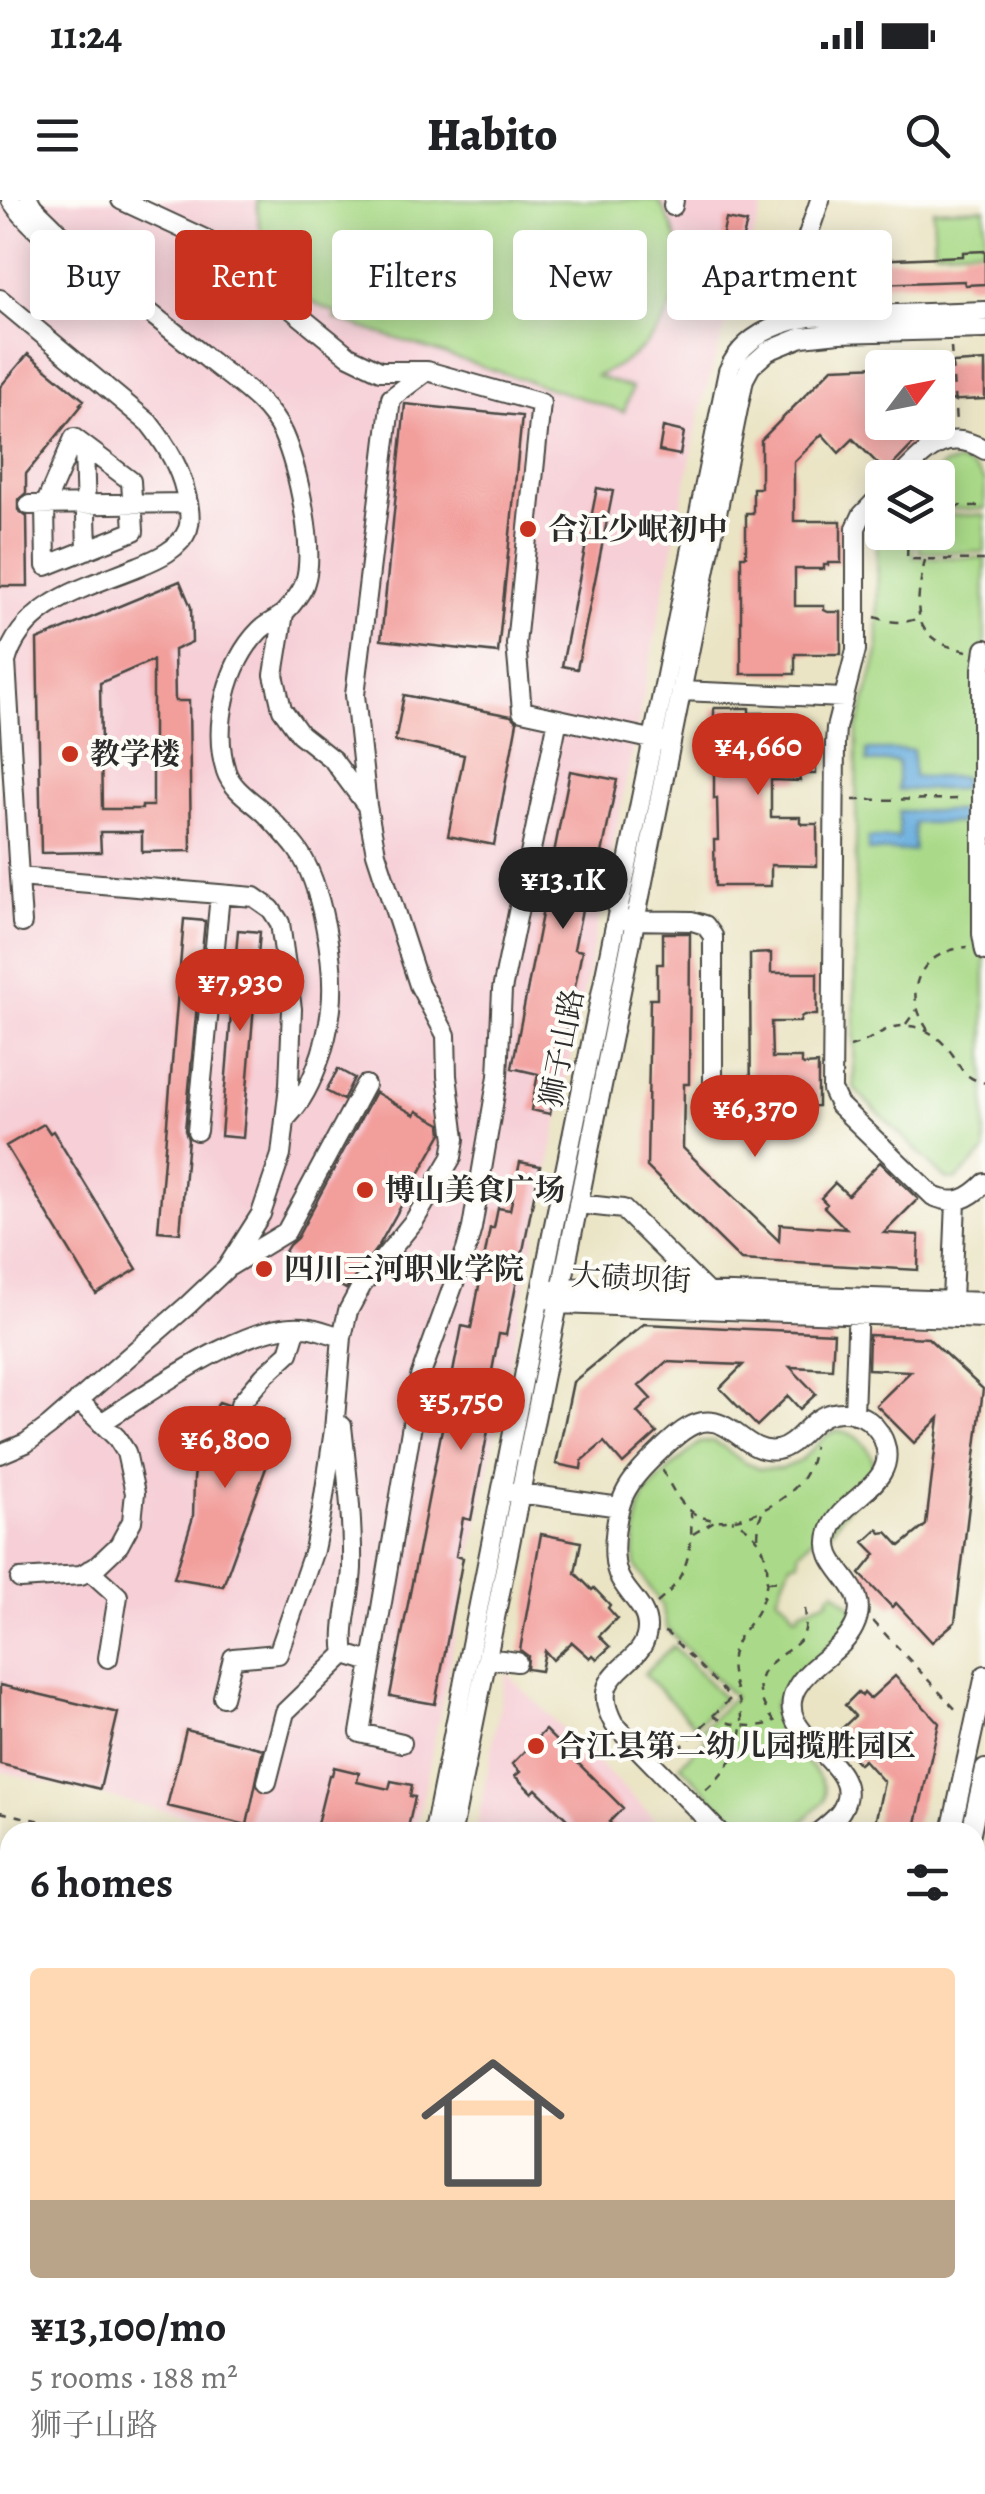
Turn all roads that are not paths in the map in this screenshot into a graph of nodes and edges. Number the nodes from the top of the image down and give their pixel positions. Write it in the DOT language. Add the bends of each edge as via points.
graph roads {
  1 [pos="11,200"];
  2 [pos="29,200"];
  3 [pos="121,200"];
  4 [pos="820,200"];
  5 [pos="39,230"];
  6 [pos="57,230"];
  7 [pos="0,299"];
  8 [pos="985,311"];
  9 [pos="892,315"];
  10 [pos="155,316"];
  11 [pos="794,320"];
  12 [pos="777,326"];
  13 [pos="985,329"];
  14 [pos="427,371"];
  15 [pos="84,446"];
  16 [pos="985,450"];
  17 [pos="918,460"];
  18 [pos="188,502"];
  19 [pos="86,504"];
  20 [pos="132,504"];
  21 [pos="37,505"];
  22 [pos="865,512"];
  23 [pos="87,550"];
  24 [pos="284,613"];
  25 [pos="984,651"];
  26 [pos="680,691"];
  27 [pos="844,698"];
  28 [pos="558,719"];
  29 [pos="661,742"];
  30 [pos="367,806"];
  31 [pos="19,876"];
  32 [pos="220,894"];
  33 [pos="625,920"];
  34 [pos="22,924"];
  35 [pos="984,948"];
  36 [pos="365,1085"];
  37 [pos="713,1112"];
  38 [pos="286,1118"];
  39 [pos="197,1131"];
  40 [pos="985,1183"];
  41 [pos="956,1201"];
  42 [pos="578,1204"];
  43 [pos="226,1269"];
  44 [pos="707,1292"];
  45 [pos="554,1295"];
  46 [pos="952,1301"];
  47 [pos="985,1302"];
  48 [pos="858,1306"];
  49 [pos="985,1318"];
  50 [pos="297,1327"];
  51 [pos="342,1337"];
  52 [pos="338,1386"];
  53 [pos="78,1400"];
  54 [pos="240,1404"];
  55 [pos="854,1414"];
  56 [pos="102,1424"];
  57 [pos="0,1454"];
  58 [pos="511,1492"];
  59 [pos="620,1507"];
  60 [pos="89,1570"];
  61 [pos="20,1579"];
  62 [pos="345,1654"];
  63 [pos="108,1658"];
  64 [pos="487,1658"];
  65 [pos="371,1662"];
  66 [pos="517,1662"];
  67 [pos="985,1675"];
  68 [pos="224,1697"];
  69 [pos="402,1743"];
  70 [pos="985,1770"];
  71 [pos="268,1782"];
  72 [pos="436,1822"];
  73 [pos="454,1822"];
  74 [pos="709,1822"];
  75 [pos="830,1822"];
  76 [pos="953,1822"];
  77 [pos="973,1822"];
  1 -- 5 [label="street"];
  2 -- 6 [label="street"];
  3 -- 14 [label="street" via="206,239 350,356 380,372"];
  4 -- 12 [label="street"];
  7 -- 18 [label="street" via="149,422 169,450"];
  8 -- 9 [label="street, 狮子山路"];
  10 -- 24 [label="street" via="251,394 285,438 304,506 308,558 305,584"];
  11 -- 12 [label="street, 狮子山路"];
  12 -- 29 [label="street, 狮子山路" via="744,346 728,372"];
  13 -- 26 [label="street, 狮子山路" via="802,337 768,351 747,372"];
  14 -- 28 [label="street" via="541,403 516,644 522,712"];
  14 -- 30 [label="street" via="391,398 355,695"];
  15 -- 19 [label="street"];
  15 -- 20 [label="street" via="131,481"];
  15 -- 21 [label="street" via="74,438"];
  16 -- 17 [label="street" via="957,440 933,446"];
  18 -- 20 [label="street"];
  18 -- 31 [label="street" via="188,528 172,549 46,607 10,650"];
  19 -- 20 [label="street"];
  19 -- 21 [label="street"];
  19 -- 23 [label="street"];
  20 -- 23 [label="street" via="134,531"];
  21 -- 23 [label="street" via="46,566"];
  22 -- 27 [label="street" via="856,528 856,650"];
  24 -- 30 [label="street" via="274,675 282,709"];
  24 -- 38 [label="street" via="242,652 220,724 226,773 298,851 315,884 330,963 326,1035 298,1107"];
  25 -- 35 [label="street"];
  26 -- 27 [label="street"];
  26 -- 29 [label="street, 狮子山路"];
  27 -- 41 [label="street" via="836,728 832,1090 839,1105 928,1192"];
  28 -- 29 [label="street"];
  28 -- 65 [label="street" via="502,990 498,1076 472,1228 420,1376"];
  29 -- 33 [label="street, 狮子山路"];
  30 -- 51 [label="street" via="419,985 446,1035 455,1139 452,1157 414,1221 362,1285"];
  31 -- 32 [label="street"];
  31 -- 34 [label="street"];
  32 -- 38 [label="street" via="254,897 280,922 292,1009"];
  32 -- 39 [label="street"];
  33 -- 37 [label="street" via="692,920 713,936"];
  33 -- 42 [label="street, 狮子山路"];
  33 -- 45 [label="street, 狮子山路"];
  36 -- 43 [label="street" via="286,1232"];
  38 -- 43 [label="street" via="282,1155 261,1214"];
  40 -- 41 [label="street"];
  41 -- 46 [label="street"];
  42 -- 44 [label="street" via="623,1209"];
  42 -- 45 [label="street, 狮子山路"];
  43 -- 53 [label="street"];
  44 -- 45 [label="street, 大碛坝街"];
  44 -- 48 [label="street, 大碛坝街"];
  45 -- 48 [label="street, 大碛坝街"];
  45 -- 58 [label="street, 狮子山路"];
  46 -- 47 [label="street, 大碛坝街"];
  46 -- 48 [label="street, 大碛坝街"];
  48 -- 49 [label="street, 大碛坝街"];
  48 -- 55 [label="street"];
  50 -- 51 [label="street"];
  50 -- 54 [label="street" via="289,1353"];
  50 -- 56 [label="street" via="244,1339"];
  51 -- 52 [label="street"];
  52 -- 62 [label="street" via="352,1572"];
  52 -- 68 [label="street" via="314,1550 278,1654 233,1658"];
  53 -- 56 [label="street"];
  53 -- 57 [label="street" via="26,1443"];
  55 -- 59 [label="street" via="817,1419 777,1450 752,1446 718,1422 690,1425 628,1487"];
  55 -- 75 [label="street" via="879,1432 886,1449 881,1475 828,1536 833,1562 852,1583 858,1618 802,1680 792,1701 798,1726 844,1782 846,1798"];
  56 -- 60 [label="street" via="126,1452 135,1493 132,1522 119,1545"];
  58 -- 59 [label="street"];
  58 -- 64 [label="street, 狮子山路"];
  58 -- 72 [label="street, 狮子山路"];
  59 -- 74 [label="street" via="617,1572 645,1619 643,1644 608,1682 606,1704 614,1724"];
  60 -- 61 [label="street"];
  60 -- 63 [label="street" via="118,1596"];
  62 -- 65 [label="street"];
  62 -- 71 [label="street" via="285,1712"];
  64 -- 66 [label="street"];
  64 -- 73 [label="street, 狮子山路"];
  65 -- 69 [label="street" via="360,1733"];
  67 -- 76 [label="street"];
  70 -- 77 [label="street"];
}
